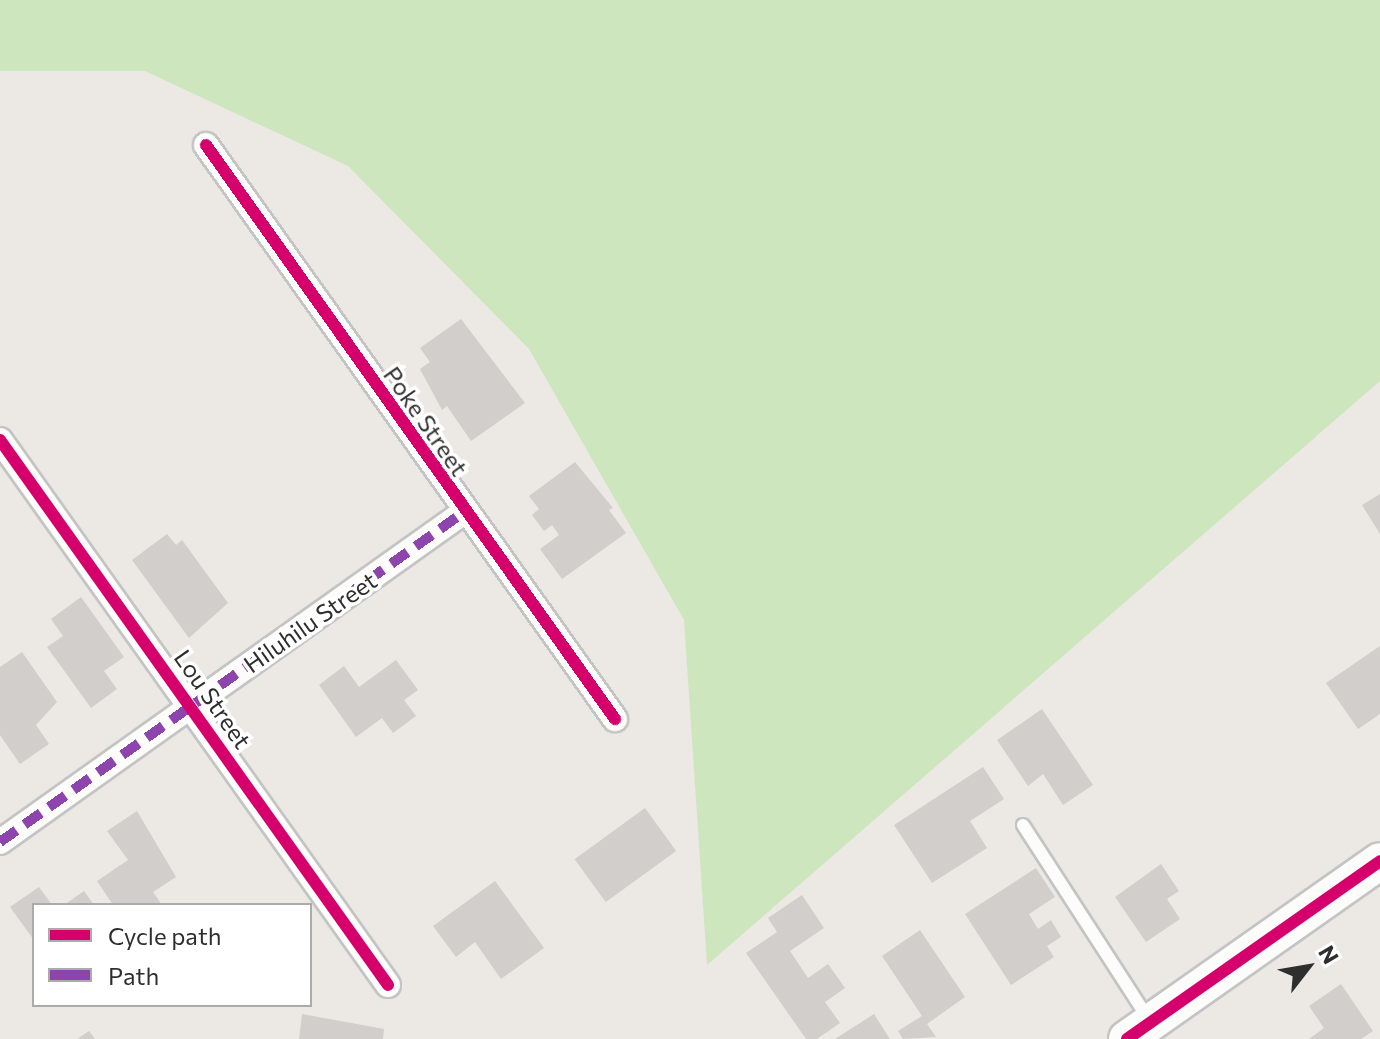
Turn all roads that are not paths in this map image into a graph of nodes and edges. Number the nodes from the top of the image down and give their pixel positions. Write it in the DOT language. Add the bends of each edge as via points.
graph roads {
  1 [pos="206,145"];
  2 [pos="0,440"];
  3 [pos="464,512"];
  4 [pos="192,706"];
  5 [pos="615,719"];
  6 [pos="1023,825"];
  7 [pos="0,842"];
  8 [pos="1380,861"];
  9 [pos="388,985"];
  10 [pos="1139,1031"];
  1 -- 3 [label="street, Poke Street"];
  2 -- 4 [label="street, Lou Street"];
  3 -- 4 [label="street, Hiluhilu Street"];
  3 -- 5 [label="street, Poke Street"];
  4 -- 7 [label="street, Hiluhilu Street"];
  4 -- 9 [label="street, Lou Street"];
  6 -- 10 [label="lane"];
  8 -- 10 [label="street"];
}
